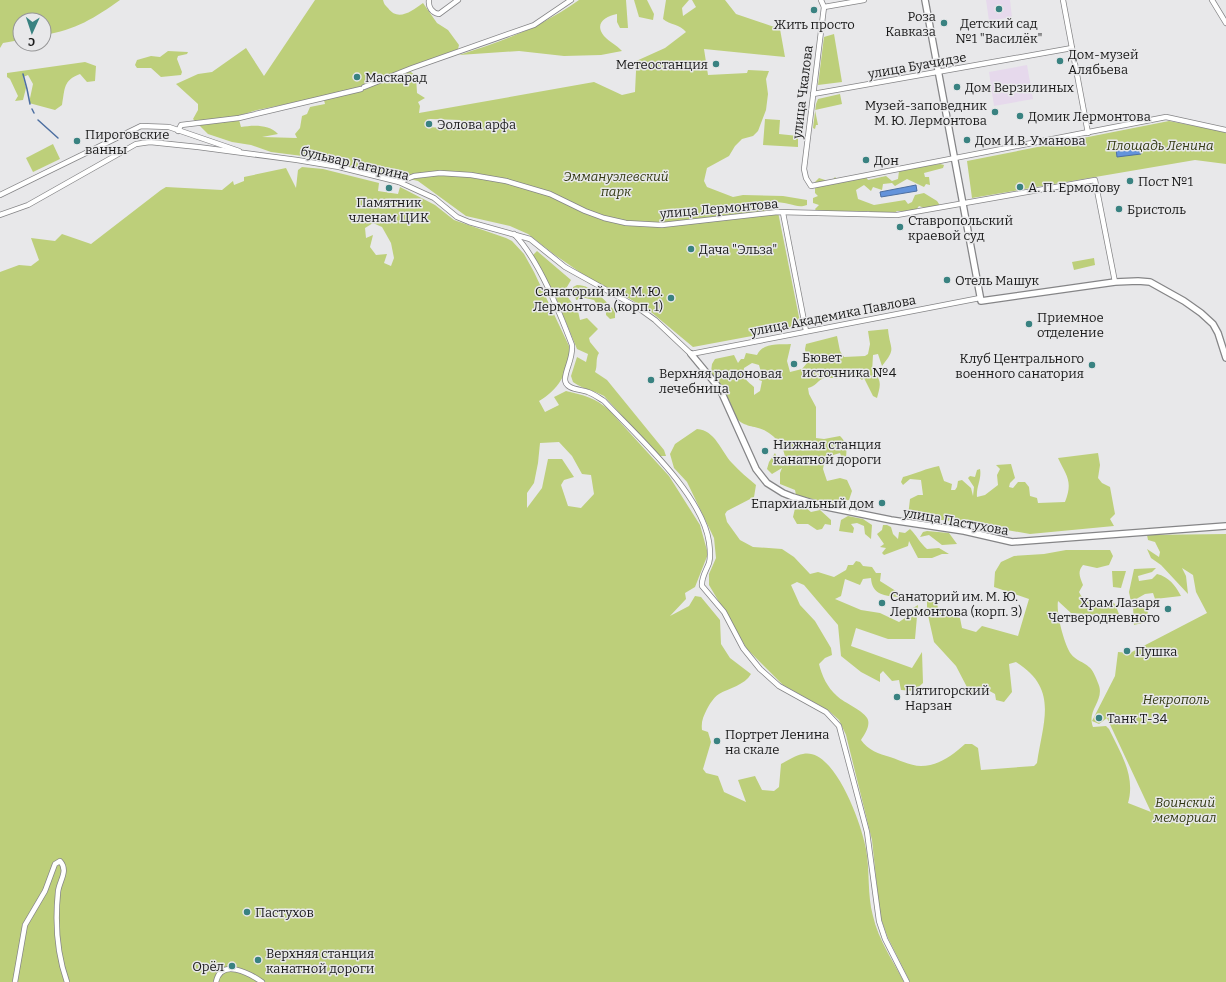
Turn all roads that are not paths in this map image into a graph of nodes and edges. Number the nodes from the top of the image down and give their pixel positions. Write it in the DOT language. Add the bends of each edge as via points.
graph roads {
  1 [pos="429,0"];
  2 [pos="458,0"];
  3 [pos="571,0"];
  4 [pos="821,0"];
  5 [pos="864,0"];
  6 [pos="925,0"];
  7 [pos="1063,0"];
  8 [pos="1212,0"];
  9 [pos="824,7"];
  10 [pos="1226,23"];
  11 [pos="1072,48"];
  12 [pos="939,72"];
  13 [pos="813,94"];
  14 [pos="178,130"];
  15 [pos="1226,130"];
  16 [pos="1088,133"];
  17 [pos="252,154"];
  18 [pos="956,158"];
  19 [pos="399,182"];
  20 [pos="1,194"];
  21 [pos="964,204"];
  22 [pos="783,213"];
  23 [pos="0,215"];
  24 [pos="512,233"];
  25 [pos="1115,282"];
  26 [pos="982,300"];
  27 [pos="806,331"];
  28 [pos="691,354"];
  29 [pos="1226,358"];
  30 [pos="762,478"];
  31 [pos="1226,526"];
  32 [pos="15,982"];
  33 [pos="67,982"];
  34 [pos="216,982"];
  35 [pos="262,982"];
  36 [pos="907,982"];
  1 -- 2 [label="street" via="428,5 432,11 439,14"];
  3 -- 14 [label="street" via="534,25 362,88 239,118 181,125"];
  4 -- 9 [label="street"];
  5 -- 9 [label="street"];
  6 -- 12 [label="street"];
  7 -- 11 [label="street"];
  8 -- 10 [label="street"];
  9 -- 13 [label="street, улица Чкалова"];
  11 -- 12 [label="street, улица Буачидзе"];
  11 -- 16 [label="street"];
  12 -- 13 [label="street, улица Буачидзе"];
  12 -- 18 [label="street"];
  13 -- 18 [label="street, улица Чкалова" via="804,169 811,186"];
  14 -- 17 [label="street, бульвар Гагарина" via="220,146"];
  14 -- 20 [label="street, бульвар Гагарина" via="154,126 132,129"];
  15 -- 16 [label="street" via="1166,118"];
  16 -- 18 [label="street"];
  17 -- 19 [label="street, бульвар Гагарина" via="339,167"];
  17 -- 23 [label="street, бульвар Гагарина" via="198,146 150,142 136,144 28,205"];
  18 -- 21 [label="street"];
  19 -- 22 [label="street, улица Лермонтова" via="414,176 440,173 471,175 550,194 585,211 626,223 662,225"];
  19 -- 24 [label="street, бульвар Гагарина" via="434,198 457,217"];
  21 -- 22 [label="street, улица Лермонтова" via="897,215"];
  21 -- 25 [label="street, улица Лермонтова" via="1095,180"];
  21 -- 26 [label="street"];
  22 -- 27 [label="street"];
  24 -- 28 [label="street, бульвар Гагарина" via="530,239 565,267 637,307 655,320"];
  24 -- 36 [label="street" via="522,243 534,263 572,345 573,356 565,379 566,384 604,401 682,485 701,515 709,540 710,558 702,586 724,612 743,648 760,669 779,686 826,712 839,726 867,832 879,921 885,939"];
  25 -- 26 [label="street, улица Академика Павлова"];
  25 -- 29 [label="street, улица Академика Павлова" via="1150,282 1202,313 1218,333"];
  26 -- 27 [label="street, улица Академика Павлова"];
  27 -- 28 [label="street, улица Академика Павлова"];
  28 -- 30 [label="street, бульвар Гагарина" via="720,389 749,456"];
  30 -- 31 [label="street, улица Пастухова" via="783,493 822,506 1012,542"];
  32 -- 33 [label="street" via="26,925 45,891 55,864 60,861 64,865 64,872 58,889 58,939"];
  34 -- 35 [label="street" via="221,972 234,968"];
}
